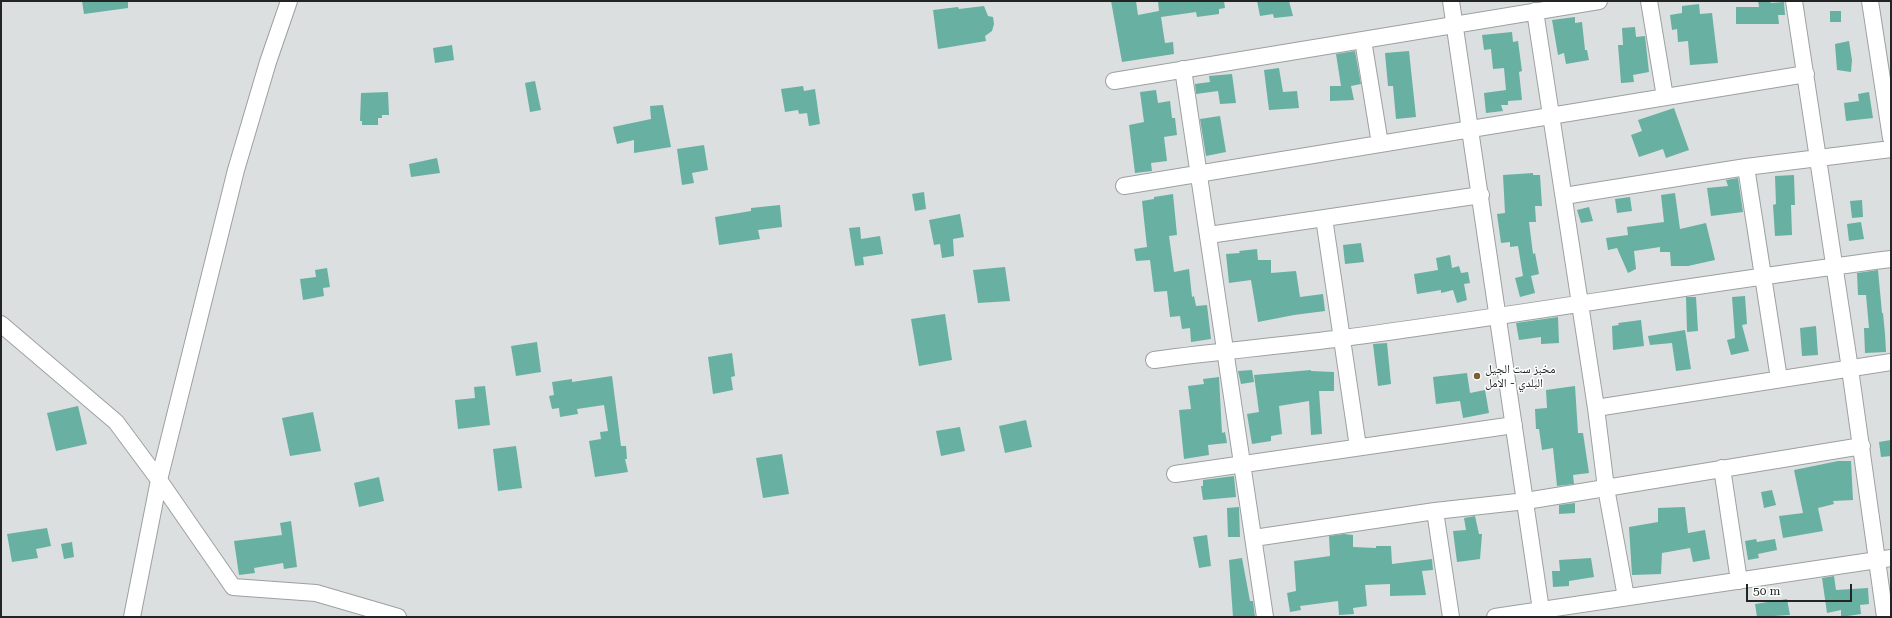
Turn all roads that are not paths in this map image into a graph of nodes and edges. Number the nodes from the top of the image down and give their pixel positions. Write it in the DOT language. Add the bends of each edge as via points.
graph roads {
  1 [pos="289,1"];
  2 [pos="1451,1"];
  3 [pos="1599,1"];
  4 [pos="1649,1"];
  5 [pos="1794,1"];
  6 [pos="1870,1"];
  7 [pos="1535,10"];
  8 [pos="1455,24"];
  9 [pos="1363,40"];
  10 [pos="1886,64"];
  11 [pos="1183,69"];
  12 [pos="1806,74"];
  13 [pos="1114,81"];
  14 [pos="1665,97"];
  15 [pos="1552,115"];
  16 [pos="1471,129"];
  17 [pos="1891,138"];
  18 [pos="1380,144"];
  19 [pos="1891,149"];
  20 [pos="1818,158"];
  21 [pos="1746,167"];
  22 [pos="1199,174"];
  23 [pos="1124,186"];
  24 [pos="1481,195"];
  25 [pos="1564,196"];
  26 [pos="1324,218"];
  27 [pos="1209,235"];
  28 [pos="1891,259"];
  29 [pos="1834,266"];
  30 [pos="1762,276"];
  31 [pos="1580,303"];
  32 [pos="1498,316"];
  33 [pos="1,324"];
  34 [pos="1343,338"];
  35 [pos="1226,350"];
  36 [pos="1154,360"];
  37 [pos="1891,362"];
  38 [pos="1850,369"];
  39 [pos="1779,379"];
  40 [pos="1596,408"];
  41 [pos="1514,425"];
  42 [pos="1862,446"];
  43 [pos="1358,447"];
  44 [pos="1242,463"];
  45 [pos="1722,468"];
  46 [pos="1175,474"];
  47 [pos="159,480"];
  48 [pos="1606,488"];
  49 [pos="1526,501"];
  50 [pos="1434,511"];
  51 [pos="1254,538"];
  52 [pos="1885,559"];
  53 [pos="1739,581"];
  54 [pos="1626,597"];
  55 [pos="1542,614"];
  56 [pos="132,617"];
  57 [pos="398,617"];
  58 [pos="1265,617"];
  59 [pos="1450,617"];
  60 [pos="1495,617"];
  61 [pos="1885,617"];
  1 -- 47 [label="street" via="236,170"];
  2 -- 8 [label="street"];
  3 -- 7 [label="street"];
  4 -- 14 [label="street"];
  5 -- 12 [label="street"];
  6 -- 10 [label="street"];
  7 -- 8 [label="street"];
  7 -- 15 [label="street"];
  8 -- 9 [label="street"];
  8 -- 16 [label="street"];
  9 -- 11 [label="street"];
  9 -- 18 [label="street"];
  10 -- 17 [label="street"];
  11 -- 13 [label="street"];
  11 -- 22 [label="street"];
  12 -- 14 [label="street"];
  12 -- 20 [label="street"];
  14 -- 15 [label="street"];
  15 -- 16 [label="street"];
  15 -- 25 [label="street"];
  16 -- 18 [label="street"];
  16 -- 24 [label="street"];
  18 -- 22 [label="street"];
  19 -- 20 [label="street"];
  20 -- 21 [label="street"];
  20 -- 29 [label="street"];
  21 -- 25 [label="street"];
  21 -- 30 [label="street"];
  22 -- 23 [label="street"];
  22 -- 27 [label="street"];
  24 -- 26 [label="street"];
  24 -- 32 [label="street"];
  25 -- 31 [label="street"];
  26 -- 27 [label="street"];
  26 -- 34 [label="street"];
  27 -- 35 [label="street"];
  28 -- 29 [label="street"];
  29 -- 30 [label="street"];
  29 -- 38 [label="street"];
  30 -- 31 [label="street"];
  30 -- 39 [label="street"];
  31 -- 32 [label="street"];
  31 -- 40 [label="street"];
  32 -- 34 [label="street"];
  32 -- 41 [label="street"];
  33 -- 47 [label="street" via="116,422"];
  34 -- 35 [label="street"];
  34 -- 43 [label="street"];
  35 -- 36 [label="street"];
  35 -- 44 [label="street"];
  37 -- 38 [label="street"];
  38 -- 39 [label="street"];
  38 -- 42 [label="street"];
  39 -- 40 [label="street"];
  40 -- 48 [label="street"];
  41 -- 43 [label="street"];
  41 -- 49 [label="street"];
  42 -- 45 [label="street"];
  42 -- 52 [label="street"];
  43 -- 44 [label="street"];
  44 -- 46 [label="street"];
  44 -- 51 [label="street"];
  45 -- 48 [label="street"];
  45 -- 53 [label="street"];
  47 -- 56 [label="street"];
  47 -- 57 [label="street" via="234,587 316,593"];
  48 -- 49 [label="street"];
  48 -- 54 [label="street"];
  49 -- 50 [label="street"];
  49 -- 55 [label="street"];
  50 -- 51 [label="street"];
  50 -- 59 [label="street"];
  51 -- 58 [label="street"];
  52 -- 53 [label="street"];
  52 -- 61 [label="street"];
  53 -- 54 [label="street"];
  54 -- 55 [label="street"];
  55 -- 60 [label="street"];
}
